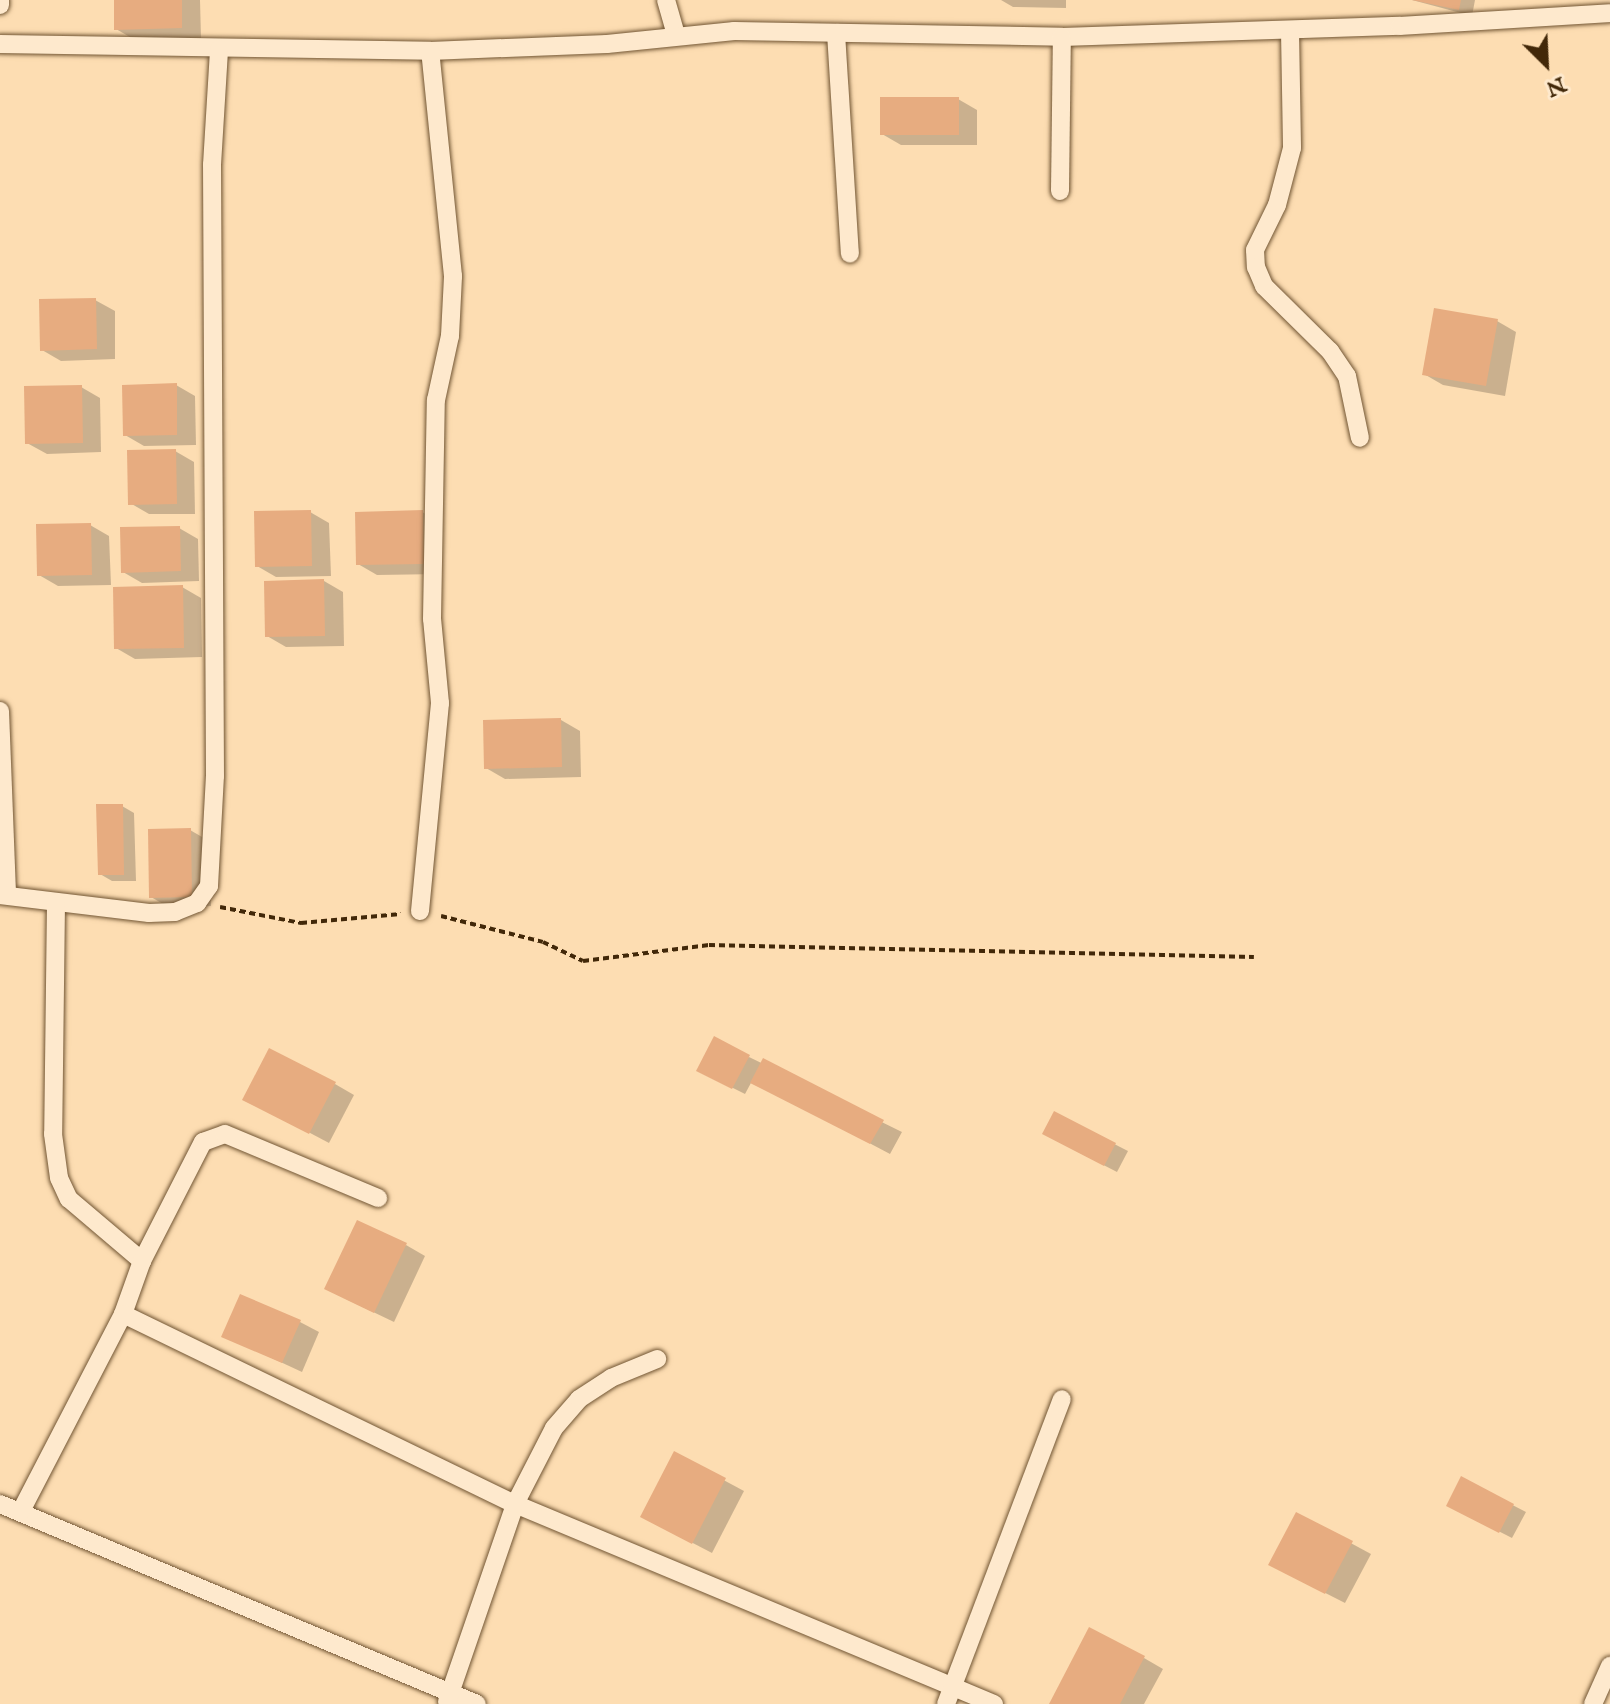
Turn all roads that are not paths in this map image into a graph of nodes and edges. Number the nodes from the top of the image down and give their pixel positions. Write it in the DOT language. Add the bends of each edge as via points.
graph roads {
  1 [pos="666,0"];
  2 [pos="1610,13"];
  3 [pos="1290,31"];
  4 [pos="836,33"];
  5 [pos="676,35"];
  6 [pos="1062,37"];
  7 [pos="0,44"];
  8 [pos="219,49"];
  9 [pos="430,51"];
  10 [pos="1060,191"];
  11 [pos="850,254"];
  12 [pos="1360,438"];
  13 [pos="0,711"];
  14 [pos="4,895"];
  15 [pos="56,903"];
  16 [pos="420,911"];
  17 [pos="378,1198"];
  18 [pos="142,1261"];
  19 [pos="123,1314"];
  20 [pos="657,1359"];
  21 [pos="1062,1399"];
  22 [pos="0,1504"];
  23 [pos="515,1504"];
  24 [pos="21,1511"];
  25 [pos="1610,1666"];
  26 [pos="949,1695"];
  27 [pos="448,1698"];
  28 [pos="477,1704"];
  29 [pos="994,1704"];
  30 [pos="1593,1704"];
  1 -- 5 [label="street"];
  2 -- 3 [label="street"];
  3 -- 6 [label="street"];
  3 -- 12 [label="street" via="1292,148 1277,205 1255,250 1256,267 1264,286 1330,351 1347,376"];
  4 -- 5 [label="street"];
  4 -- 6 [label="street"];
  4 -- 11 [label="street"];
  5 -- 9 [label="street" via="607,44"];
  6 -- 10 [label="street"];
  7 -- 8 [label="street"];
  8 -- 9 [label="street"];
  8 -- 15 [label="street" via="211,256 214,837 209,886 197,903 175,912"];
  9 -- 16 [label="street" via="453,276 450,336 435,416 432,619 440,703"];
  13 -- 14 [label="street"];
  14 -- 15 [label="street"];
  15 -- 18 [label="street" via="53,1134 59,1178 69,1199"];
  17 -- 18 [label="street" via="225,1134 203,1142 193,1154"];
  18 -- 19 [label="street"];
  19 -- 23 [label="street"];
  19 -- 24 [label="street"];
  20 -- 23 [label="street" via="611,1378 579,1399 554,1428"];
  21 -- 26 [label="street"];
  22 -- 24 [label="street"];
  23 -- 26 [label="street"];
  23 -- 27 [label="street"];
  24 -- 27 [label="street"];
  25 -- 30 [label="street"];
  26 -- 29 [label="street"];
  27 -- 28 [label="street"];
}
